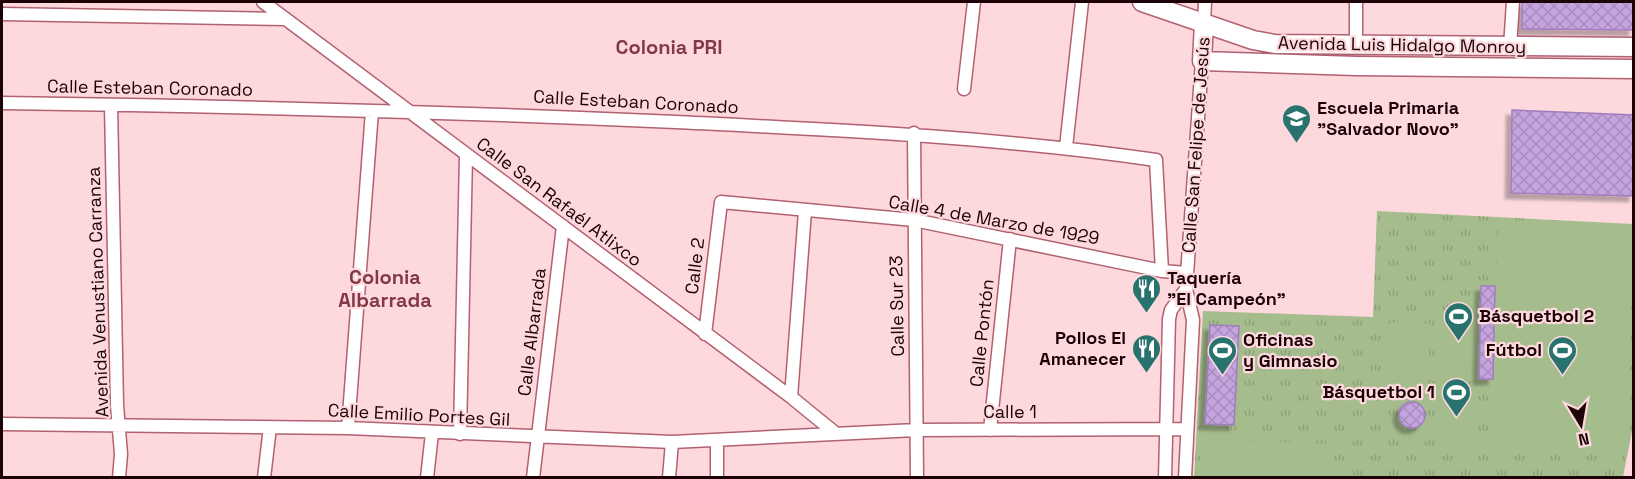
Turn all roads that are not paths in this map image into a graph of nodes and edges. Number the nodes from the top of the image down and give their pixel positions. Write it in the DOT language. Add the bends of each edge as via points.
graph roads {
  1 [pos="263,2"];
  2 [pos="974,2"];
  3 [pos="1082,2"];
  4 [pos="1142,2"];
  5 [pos="1206,2"];
  6 [pos="1356,2"];
  7 [pos="1513,2"];
  8 [pos="2,14"];
  9 [pos="286,19"];
  10 [pos="1204,23"];
  11 [pos="1356,46"];
  12 [pos="1510,47"];
  13 [pos="1634,47"];
  14 [pos="1202,61"];
  15 [pos="1634,69"];
  16 [pos="964,89"];
  17 [pos="2,103"];
  18 [pos="111,105"];
  19 [pos="409,110"];
  20 [pos="372,111"];
  21 [pos="914,133"];
  22 [pos="1066,147"];
  23 [pos="466,156"];
  24 [pos="721,202"];
  25 [pos="805,211"];
  26 [pos="914,220"];
  27 [pos="563,226"];
  28 [pos="1010,239"];
  29 [pos="1162,271"];
  30 [pos="1187,273"];
  31 [pos="1186,289"];
  32 [pos="705,334"];
  33 [pos="791,397"];
  34 [pos="2,424"];
  35 [pos="120,424"];
  36 [pos="270,427"];
  37 [pos="348,428"];
  38 [pos="1166,429"];
  39 [pos="1187,429"];
  40 [pos="916,430"];
  41 [pos="990,430"];
  42 [pos="834,432"];
  43 [pos="432,433"];
  44 [pos="460,435"];
  45 [pos="537,439"];
  46 [pos="717,440"];
  47 [pos="672,442"];
  48 [pos="118,477"];
  49 [pos="264,477"];
  50 [pos="427,477"];
  51 [pos="533,477"];
  52 [pos="669,477"];
  53 [pos="717,477"];
  54 [pos="917,477"];
  55 [pos="1165,477"];
  56 [pos="1185,477"];
  1 -- 9 [label="street, Calle San Rafaél Atlixco"];
  2 -- 16 [label="street"];
  3 -- 22 [label="street"];
  4 -- 10 [label="street, Avenida Luis Hidalgo Monroy"];
  5 -- 10 [label="street, Calle San Felipe de Jesús"];
  6 -- 11 [label="street"];
  7 -- 12 [label="street"];
  8 -- 9 [label="street"];
  9 -- 19 [label="street, Calle San Rafaél Atlixco"];
  10 -- 11 [label="street, Avenida Luis Hidalgo Monroy" via="1275,44"];
  10 -- 14 [label="street, Calle San Felipe de Jesús"];
  11 -- 12 [label="street, Avenida Luis Hidalgo Monroy"];
  12 -- 13 [label="street, Avenida Luis Hidalgo Monroy"];
  14 -- 15 [label="street, Avenida Luis Hidalgo Monroy"];
  14 -- 30 [label="street, Calle San Felipe de Jesús"];
  17 -- 18 [label="street, Calle Esteban Coronado"];
  18 -- 20 [label="street, Calle Esteban Coronado"];
  18 -- 35 [label="street, Avenida Venustiano Carranza"];
  19 -- 20 [label="street, Calle Esteban Coronado"];
  19 -- 21 [label="street, Calle Esteban Coronado"];
  19 -- 23 [label="street, Calle San Rafaél Atlixco"];
  20 -- 37 [label="street"];
  21 -- 22 [label="street, Calle Esteban Coronado"];
  21 -- 26 [label="street, Calle Sur 23"];
  22 -- 29 [label="street, Calle Esteban Coronado" via="1156,160"];
  23 -- 27 [label="street, Calle San Rafaél Atlixco"];
  23 -- 44 [label="street"];
  24 -- 25 [label="street, Calle 4 de Marzo de 1929"];
  24 -- 32 [label="street, Calle 2"];
  25 -- 26 [label="street, Calle 4 de Marzo de 1929"];
  25 -- 33 [label="street"];
  26 -- 28 [label="street, Calle 4 de Marzo de 1929"];
  26 -- 40 [label="street, Calle Sur 23"];
  27 -- 32 [label="street, Calle San Rafaél Atlixco"];
  27 -- 45 [label="street, Calle Albarrada"];
  28 -- 29 [label="street, Calle 4 de Marzo de 1929"];
  28 -- 41 [label="street, Calle Pontón"];
  29 -- 30 [label="street, Calle 4 de Marzo de 1929"];
  30 -- 31 [label="street, Calle San Felipe de Jesús"];
  31 -- 38 [label="street, Calle San Felipe de Jesús" via="1169,319"];
  31 -- 39 [label="street, Calle San Felipe de Jesús" via="1193,320"];
  32 -- 33 [label="street, Calle San Rafaél Atlixco"];
  33 -- 42 [label="street, Calle San Rafaél Atlixco"];
  34 -- 35 [label="street, Calle Emilio Portes Gil"];
  35 -- 36 [label="street, Calle Emilio Portes Gil"];
  35 -- 48 [label="street, Avenida Venustiano Carranza"];
  36 -- 37 [label="street, Calle Emilio Portes Gil"];
  36 -- 49 [label="street"];
  37 -- 43 [label="street, Calle Emilio Portes Gil"];
  38 -- 39 [label="street, Calle 1"];
  38 -- 41 [label="street, Calle 1"];
  38 -- 55 [label="street, Calle San Felipe de Jesús"];
  39 -- 56 [label="street, Calle San Felipe de Jesús"];
  40 -- 41 [label="street, Calle 1"];
  40 -- 42 [label="street, Calle 1"];
  40 -- 54 [label="street, Calle Sur 23"];
  42 -- 46 [label="street, Calle Emilio Portes Gil"];
  43 -- 44 [label="street, Calle Emilio Portes Gil"];
  43 -- 50 [label="street"];
  44 -- 45 [label="street, Calle Emilio Portes Gil"];
  45 -- 47 [label="street, Calle Emilio Portes Gil"];
  45 -- 51 [label="street, Calle Albarrada"];
  46 -- 47 [label="street, Calle Emilio Portes Gil"];
  46 -- 53 [label="street"];
  47 -- 52 [label="street"];
}
